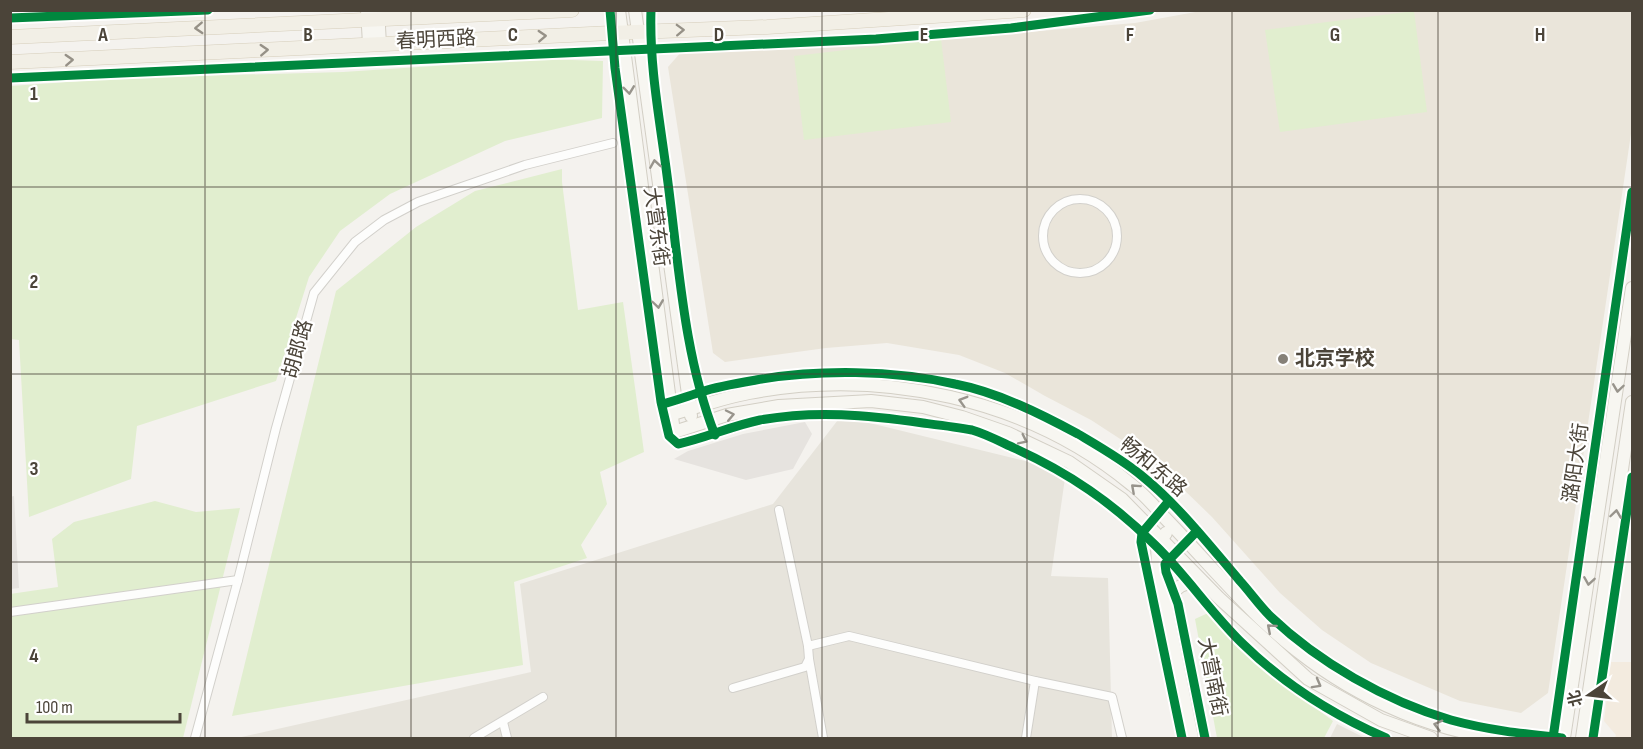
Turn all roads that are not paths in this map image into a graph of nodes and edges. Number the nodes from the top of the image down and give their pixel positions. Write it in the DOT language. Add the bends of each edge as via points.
graph roads {
  1 [pos="572,10"];
  2 [pos="619,10"];
  3 [pos="635,10"];
  4 [pos="1024,10"];
  5 [pos="373,15"];
  6 [pos="622,32"];
  7 [pos="638,32"];
  8 [pos="10,37"];
  9 [pos="375,44"];
  10 [pos="10,63"];
  11 [pos="613,143"];
  12 [pos="1044,232"];
  13 [pos="1632,288"];
  14 [pos="1632,402"];
  15 [pos="690,409"];
  16 [pos="672,414"];
  17 [pos="692,426"];
  18 [pos="779,510"];
  19 [pos="1173,526"];
  20 [pos="1161,538"];
  21 [pos="238,580"];
  22 [pos="1204,583"];
  23 [pos="1166,605"];
  24 [pos="10,612"];
  25 [pos="808,646"];
  26 [pos="809,659"];
  27 [pos="1035,681"];
  28 [pos="733,688"];
  29 [pos="543,698"];
  30 [pos="503,722"];
  31 [pos="195,738"];
  32 [pos="474,738"];
  33 [pos="507,738"];
  34 [pos="823,738"];
  35 [pos="1026,738"];
  36 [pos="1122,738"];
  37 [pos="1192,738"];
  38 [pos="1431,738"];
  39 [pos="1495,738"];
  40 [pos="1564,738"];
  41 [pos="1582,738"];
  1 -- 5 [label="main road, 春明西路"];
  2 -- 6 [label="main road, 大营东街"];
  3 -- 7 [label="main road, 大营东街"];
  7 -- 4 [label="main road, 春明西路, one-way"];
  5 -- 8 [label="main road, 春明西路, one-way"];
  5 -- 9 [label="main road"];
  6 -- 7 [label="main road, 春明西路"];
  9 -- 6 [label="main road, 春明西路, one-way"];
  6 -- 16 [label="main road, 大营东街, one-way"];
  15 -- 7 [label="main road, 大营东街, one-way"];
  10 -- 9 [label="main road, 春明西路, one-way"];
  11 -- 21 [label="street, 胡郎路" via="525,165 418,202 384,219 355,242 314,293"];
  12 -- 12 [label="street" via="1044,243 1055,264 1078,274 1102,266 1116,245 1114,220 1096,203 1085,200 1074,200 1053,211"];
  13 -- 40 [label="main road, 潞阳大街, one-way"];
  41 -- 14 [label="main road, one-way"];
  15 -- 16 [label="main road, 畅和东路"];
  15 -- 17 [label="main road, 大营东街"];
  19 -- 15 [label="main road, 畅和东路, one-way" via="1133,485 1052,433 992,409 939,394 836,383 748,393"];
  16 -- 17 [label="main road, 大营东街" via="674,432"];
  17 -- 20 [label="main road, one-way" via="727,415 825,402 871,401 923,407 1008,433 1069,462 1122,499"];
  18 -- 25 [label="street"];
  19 -- 20 [label="main road"];
  39 -- 19 [label="main road, 畅和东路, one-way" via="1425,722 1375,702 1316,666 1267,624"];
  20 -- 22 [label="main road"];
  20 -- 23 [label="main road, 大营南街" via="1157,546 1158,566"];
  21 -- 24 [label="street"];
  21 -- 31 [label="street, 胡郎路"];
  22 -- 23 [label="main road" via="1180,585"];
  22 -- 38 [label="main road, one-way" via="1308,679 1381,720"];
  23 -- 37 [label="main road, 大营南街"];
  25 -- 26 [label="street"];
  25 -- 27 [label="street" via="849,636"];
  26 -- 28 [label="street" via="805,668"];
  26 -- 34 [label="street"];
  27 -- 35 [label="street"];
  27 -- 36 [label="street" via="1112,697"];
  29 -- 30 [label="street"];
  30 -- 32 [label="street"];
  30 -- 33 [label="street"];
}
